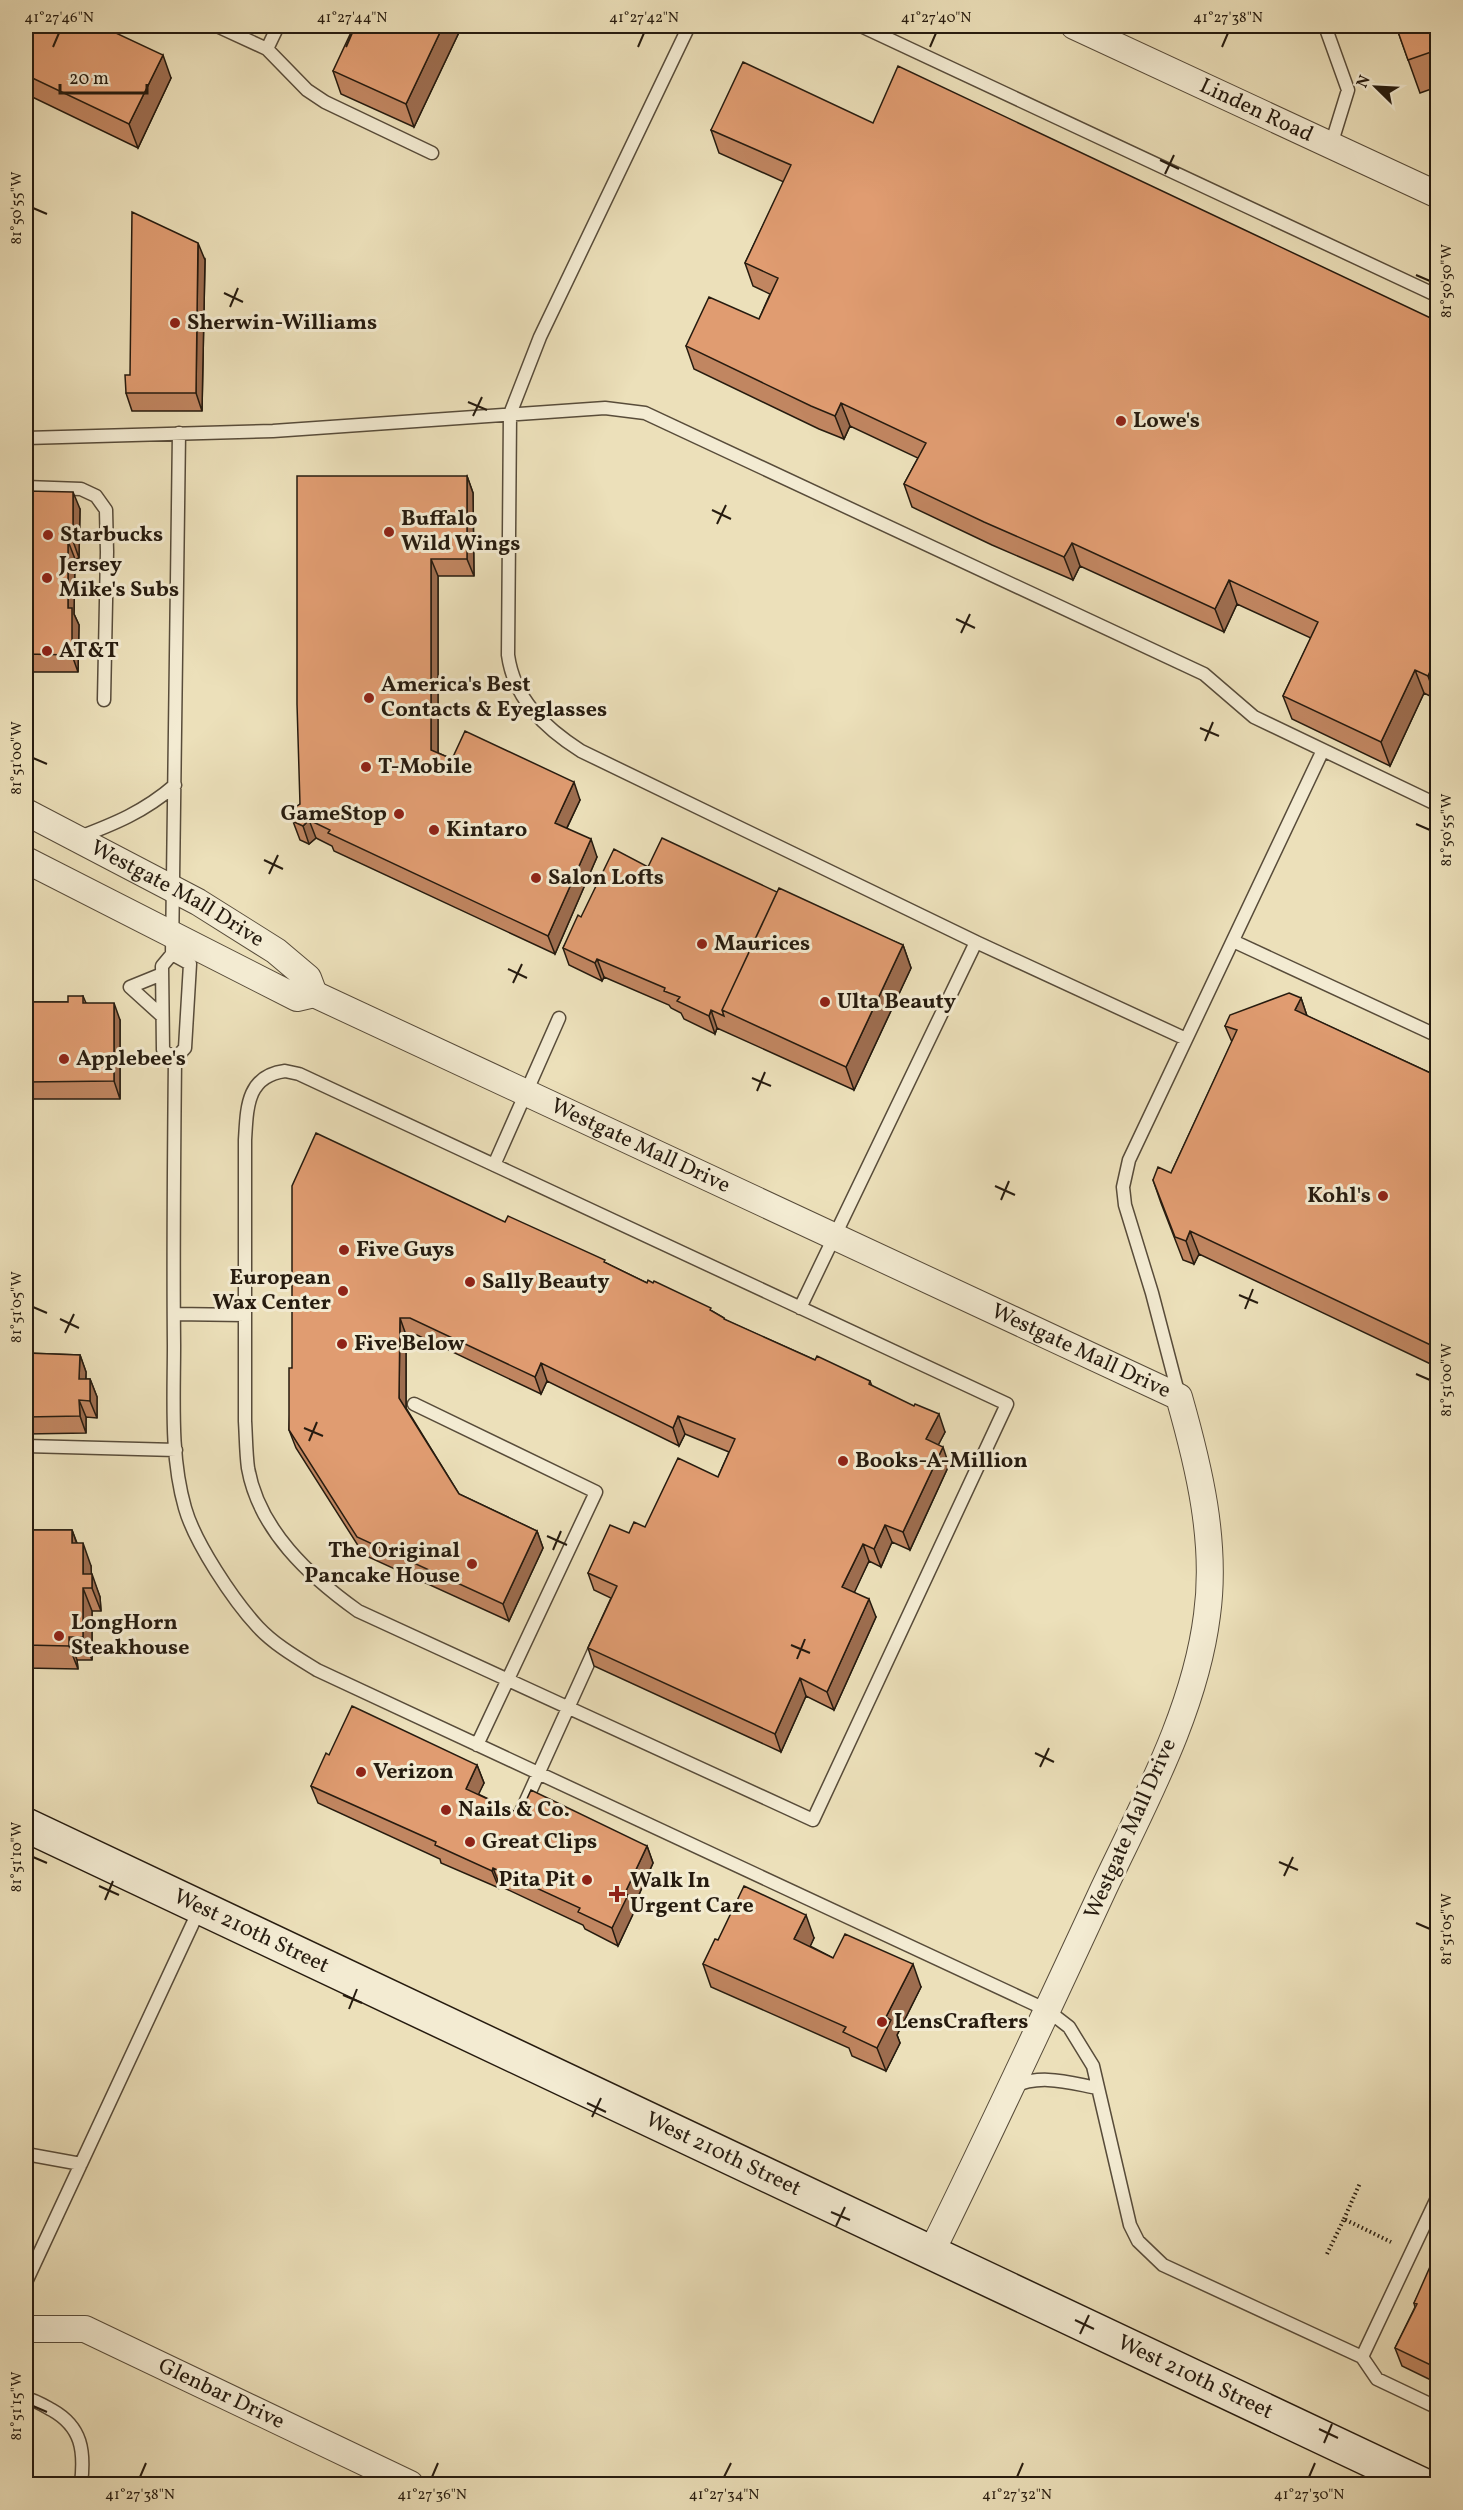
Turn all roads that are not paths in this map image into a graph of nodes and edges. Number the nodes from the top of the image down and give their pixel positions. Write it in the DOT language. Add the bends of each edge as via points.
graph roads {
  1 [pos="217,26"];
  2 [pos="278,26"];
  3 [pos="688,26"];
  4 [pos="861,26"];
  5 [pos="1325,26"];
  6 [pos="1085,28"];
  7 [pos="267,49"];
  8 [pos="1331,145"];
  9 [pos="432,153"];
  10 [pos="1437,195"];
  11 [pos="1437,296"];
  12 [pos="510,414"];
  13 [pos="179,433"];
  14 [pos="26,438"];
  15 [pos="26,487"];
  16 [pos="104,700"];
  17 [pos="1323,750"];
  18 [pos="175,785"];
  19 [pos="1437,806"];
  20 [pos="26,812"];
  21 [pos="76,838"];
  22 [pos="26,860"];
  23 [pos="174,889"];
  24 [pos="1233,941"];
  25 [pos="976,942"];
  26 [pos="173,946"];
  27 [pos="162,974"];
  28 [pos="314,994"];
  29 [pos="162,1016"];
  30 [pos="559,1018"];
  31 [pos="1437,1036"];
  32 [pos="1186,1038"];
  33 [pos="175,1059"];
  34 [pos="526,1092"];
  35 [pos="494,1166"];
  36 [pos="836,1236"];
  37 [pos="800,1308"];
  38 [pos="174,1314"];
  39 [pos="245,1315"];
  40 [pos="1179,1397"];
  41 [pos="414,1404"];
  42 [pos="26,1446"];
  43 [pos="176,1450"];
  44 [pos="601,1636"];
  45 [pos="507,1680"];
  46 [pos="567,1707"];
  47 [pos="477,1745"];
  48 [pos="538,1773"];
  49 [pos="520,1814"];
  50 [pos="26,1825"];
  51 [pos="200,1907"];
  52 [pos="1047,2010"];
  53 [pos="1098,2088"];
  54 [pos="1010,2089"];
  55 [pos="26,2154"];
  56 [pos="81,2164"];
  57 [pos="1437,2196"];
  58 [pos="931,2253"];
  59 [pos="28,2268"];
  60 [pos="26,2282"];
  61 [pos="26,2329"];
  62 [pos="1362,2357"];
  63 [pos="26,2398"];
  64 [pos="1437,2408"];
  65 [pos="81,2484"];
  66 [pos="410,2484"];
  67 [pos="1421,2484"];
  1 -- 7 [label="lane"];
  2 -- 7 [label="lane"];
  3 -- 12 [label="lane" via="540,337"];
  4 -- 11 [label="lane"];
  5 -- 8 [label="lane" via="1348,90"];
  6 -- 8 [label="street, Linden Road"];
  7 -- 9 [label="lane" via="307,90 325,102"];
  8 -- 10 [label="street, Linden Road"];
  12 -- 13 [label="lane" via="273,431"];
  12 -- 17 [label="lane" via="605,408 645,413 1204,674 1254,717"];
  12 -- 25 [label="lane" via="508,655 518,692 531,709 582,752"];
  13 -- 14 [label="lane"];
  13 -- 18 [label="lane"];
  15 -- 16 [label="lane" via="81,489 96,496 106,510"];
  17 -- 19 [label="lane"];
  17 -- 24 [label="lane"];
  18 -- 21 [label="lane" via="154,804"];
  18 -- 23 [label="lane"];
  20 -- 21 [label="street, Westgate Mall Drive"];
  21 -- 23 [label="street, Westgate Mall Drive"];
  22 -- 26 [label="street, Westgate Mall Drive"];
  23 -- 26 [label="lane"];
  23 -- 28 [label="street, Westgate Mall Drive" via="276,951 308,978"];
  24 -- 31 [label="lane"];
  24 -- 32 [label="lane"];
  25 -- 32 [label="lane"];
  25 -- 36 [label="lane"];
  26 -- 27 [label="lane"];
  26 -- 28 [label="street, Westgate Mall Drive" via="297,998"];
  26 -- 33 [label="lane" via="190,964 186,1048"];
  27 -- 29 [label="lane"];
  27 -- 29 [label="lane" via="130,987"];
  28 -- 34 [label="street, Westgate Mall Drive"];
  29 -- 33 [label="lane" via="163,1050"];
  30 -- 34 [label="lane"];
  32 -- 40 [label="lane" via="1129,1160 1123,1187"];
  33 -- 38 [label="lane"];
  34 -- 35 [label="lane"];
  34 -- 36 [label="street, Westgate Mall Drive"];
  35 -- 37 [label="lane"];
  35 -- 39 [label="lane" via="299,1074 285,1071 268,1075 255,1087 248,1108"];
  36 -- 37 [label="lane"];
  36 -- 40 [label="street, Westgate Mall Drive"];
  37 -- 46 [label="lane" via="1007,1404 813,1820"];
  38 -- 39 [label="lane"];
  38 -- 43 [label="lane"];
  39 -- 45 [label="lane" via="248,1468 260,1505 274,1531 328,1590 358,1611"];
  40 -- 52 [label="street, Westgate Mall Drive" via="1192,1442 1208,1531 1210,1591 1201,1654 1169,1745"];
  41 -- 45 [label="lane" via="596,1492"];
  42 -- 43 [label="lane"];
  43 -- 47 [label="lane" via="185,1509 220,1576 258,1626 283,1649 317,1670"];
  44 -- 46 [label="lane"];
  45 -- 46 [label="lane"];
  45 -- 47 [label="lane"];
  46 -- 48 [label="lane"];
  47 -- 48 [label="lane"];
  48 -- 49 [label="lane"];
  48 -- 52 [label="lane"];
  50 -- 51 [label="street, West 210th Street"];
  51 -- 56 [label="lane"];
  51 -- 58 [label="street, West 210th Street"];
  52 -- 53 [label="lane" via="1070,2027 1080,2042 1093,2066"];
  52 -- 54 [label="street, Westgate Mall Drive"];
  53 -- 54 [label="lane" via="1043,2079 1025,2081"];
  53 -- 62 [label="lane" via="1127,2218 1146,2250 1163,2265"];
  54 -- 58 [label="street, Westgate Mall Drive"];
  55 -- 56 [label="lane"];
  56 -- 59 [label="lane"];
  57 -- 62 [label="lane"];
  58 -- 67 [label="street, West 210th Street"];
  59 -- 60 [label="lane"];
  61 -- 66 [label="street, Glenbar Drive" via="85,2330"];
  62 -- 64 [label="lane" via="1377,2379"];
  63 -- 65 [label="lane" via="67,2419 81,2445"];
}
